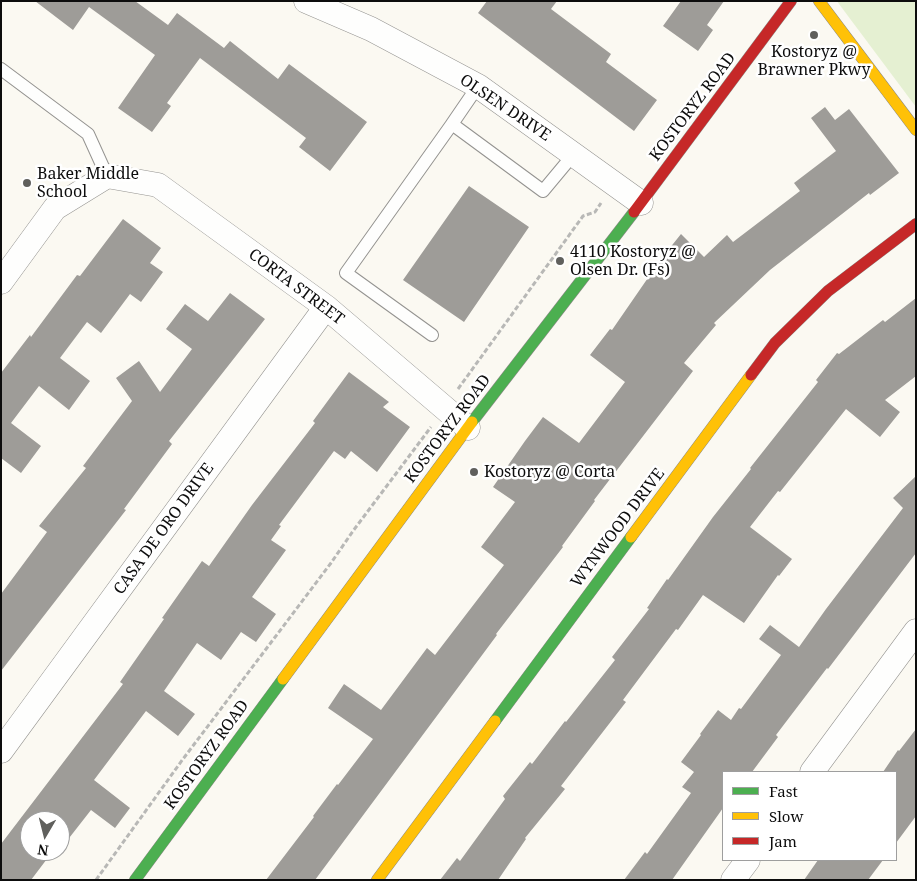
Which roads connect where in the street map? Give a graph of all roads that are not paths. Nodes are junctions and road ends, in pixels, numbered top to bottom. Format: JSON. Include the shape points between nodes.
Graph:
{"nodes":[{"id":1,"x":306,"y":1,"type":"edge"},
{"id":2,"x":791,"y":1,"type":"edge"},
{"id":3,"x":819,"y":1,"type":"edge"},
{"id":4,"x":1,"y":69,"type":"edge"},
{"id":5,"x":478,"y":86,"type":"junction"},
{"id":6,"x":452,"y":124,"type":"junction"},
{"id":7,"x":916,"y":130,"type":"edge"},
{"id":8,"x":573,"y":155,"type":"junction"},
{"id":9,"x":107,"y":176,"type":"junction"},
{"id":10,"x":641,"y":203,"type":"junction"},
{"id":11,"x":916,"y":224,"type":"edge"},
{"id":12,"x":1,"y":282,"type":"edge"},
{"id":13,"x":326,"y":307,"type":"junction"},
{"id":14,"x":432,"y":335,"type":"dead end"},
{"id":15,"x":468,"y":428,"type":"junction"},
{"id":16,"x":916,"y":631,"type":"edge"},
{"id":17,"x":1,"y":751,"type":"edge"},
{"id":18,"x":813,"y":771,"type":"edge"},
{"id":19,"x":747,"y":861,"type":"edge"},
{"id":20,"x":135,"y":880,"type":"edge"},
{"id":21,"x":377,"y":880,"type":"edge"},
{"id":22,"x":733,"y":880,"type":"edge"}],
"edges":[{"from":1,"to":5,"type":"street","name":"OLSEN DRIVE","via":[[371,29]]},
{"from":2,"to":10,"type":"main road","name":"KOSTORYZ ROAD"},
{"from":3,"to":7,"type":"main road"},
{"from":4,"to":9,"type":"lane","via":[[88,134]]},
{"from":5,"to":6,"type":"lane"},
{"from":5,"to":8,"type":"street","name":"OLSEN DRIVE"},
{"from":6,"to":8,"type":"lane","via":[[543,191]]},
{"from":6,"to":14,"type":"lane","via":[[346,272]]},
{"from":8,"to":10,"type":"street","name":"OLSEN DRIVE"},
{"from":9,"to":12,"type":"street","via":[[55,208]]},
{"from":9,"to":13,"type":"street","name":"CORTA STREET","via":[[158,185]]},
{"from":10,"to":15,"type":"main road","name":"KOSTORYZ ROAD"},
{"from":11,"to":21,"type":"main road","name":"WYNWOOD DRIVE","via":[[828,290],[776,343]]},
{"from":13,"to":15,"type":"street","name":"CORTA STREET"},
{"from":13,"to":17,"type":"street","name":"CASA DE ORO DRIVE"},
{"from":15,"to":20,"type":"main road","name":"KOSTORYZ ROAD"},
{"from":16,"to":18,"type":"street"},
{"from":19,"to":22,"type":"street"}]}
